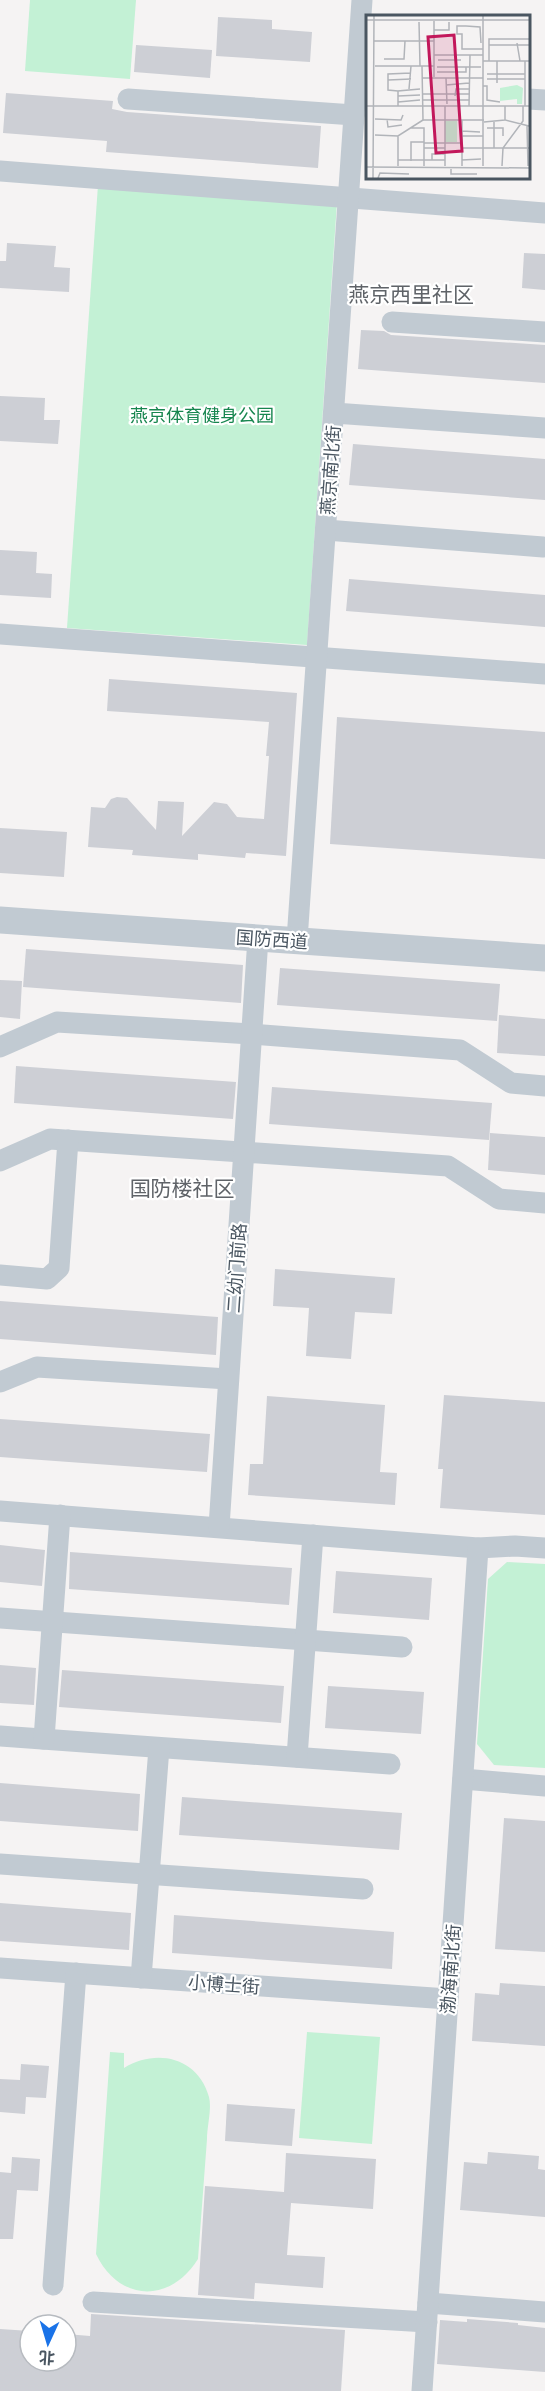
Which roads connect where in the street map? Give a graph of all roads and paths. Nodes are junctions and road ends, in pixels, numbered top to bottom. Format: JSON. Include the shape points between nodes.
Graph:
{"nodes":[{"id":1,"x":362,"y":0,"type":"edge"},
{"id":2,"x":362,"y":85,"type":"edge"},
{"id":3,"x":128,"y":99,"type":"dead end"},
{"id":4,"x":530,"y":99,"type":"edge"},
{"id":5,"x":545,"y":100,"type":"edge"},
{"id":6,"x":354,"y":115,"type":"junction"},
{"id":7,"x":0,"y":171,"type":"edge"},
{"id":8,"x":348,"y":197,"type":"junction"},
{"id":9,"x":545,"y":213,"type":"edge"},
{"id":10,"x":392,"y":322,"type":"dead end"},
{"id":11,"x":545,"y":332,"type":"edge"},
{"id":12,"x":334,"y":413,"type":"junction"},
{"id":13,"x":545,"y":429,"type":"edge"},
{"id":14,"x":326,"y":530,"type":"junction"},
{"id":15,"x":543,"y":547,"type":"dead end"},
{"id":16,"x":0,"y":634,"type":"edge"},
{"id":17,"x":317,"y":657,"type":"junction"},
{"id":18,"x":545,"y":674,"type":"edge"},
{"id":19,"x":0,"y":920,"type":"edge"},
{"id":20,"x":258,"y":938,"type":"junction"},
{"id":21,"x":297,"y":940,"type":"junction"},
{"id":22,"x":545,"y":958,"type":"edge"},
{"id":23,"x":251,"y":1034,"type":"junction"},
{"id":24,"x":0,"y":1047,"type":"edge"},
{"id":25,"x":545,"y":1086,"type":"edge"},
{"id":26,"x":68,"y":1140,"type":"junction"},
{"id":27,"x":243,"y":1152,"type":"junction"},
{"id":28,"x":0,"y":1161,"type":"edge"},
{"id":29,"x":545,"y":1203,"type":"edge"},
{"id":30,"x":0,"y":1275,"type":"edge"},
{"id":31,"x":228,"y":1379,"type":"junction"},
{"id":32,"x":0,"y":1382,"type":"edge"},
{"id":33,"x":0,"y":1511,"type":"edge"},
{"id":34,"x":60,"y":1515,"type":"junction"},
{"id":35,"x":219,"y":1527,"type":"junction"},
{"id":36,"x":313,"y":1535,"type":"junction"},
{"id":37,"x":478,"y":1548,"type":"junction"},
{"id":38,"x":545,"y":1548,"type":"edge"},
{"id":39,"x":0,"y":1618,"type":"edge"},
{"id":40,"x":54,"y":1622,"type":"junction"},
{"id":41,"x":306,"y":1640,"type":"junction"},
{"id":42,"x":402,"y":1647,"type":"dead end"},
{"id":43,"x":0,"y":1736,"type":"edge"},
{"id":44,"x":44,"y":1739,"type":"junction"},
{"id":45,"x":159,"y":1748,"type":"junction"},
{"id":46,"x":297,"y":1758,"type":"junction"},
{"id":47,"x":390,"y":1764,"type":"dead end"},
{"id":48,"x":462,"y":1779,"type":"junction"},
{"id":49,"x":545,"y":1786,"type":"edge"},
{"id":50,"x":0,"y":1864,"type":"edge"},
{"id":51,"x":150,"y":1874,"type":"junction"},
{"id":52,"x":363,"y":1889,"type":"dead end"},
{"id":53,"x":0,"y":1968,"type":"edge"},
{"id":54,"x":76,"y":1973,"type":"junction"},
{"id":55,"x":141,"y":1978,"type":"junction"},
{"id":56,"x":448,"y":1999,"type":"junction"},
{"id":57,"x":53,"y":2285,"type":"dead end"},
{"id":58,"x":93,"y":2302,"type":"dead end"},
{"id":59,"x":545,"y":2312,"type":"edge"},
{"id":60,"x":427,"y":2313,"type":"junction"},
{"id":61,"x":422,"y":2391,"type":"edge"}],
"edges":[{"from":1,"to":2,"type":"street","name":"燕京南北街"},
{"from":2,"to":6,"type":"street","name":"燕京南北街"},
{"from":3,"to":6,"type":"street"},
{"from":4,"to":5,"type":"street"},
{"from":6,"to":8,"type":"street","name":"燕京南北街"},
{"from":7,"to":8,"type":"street"},
{"from":8,"to":9,"type":"street"},
{"from":8,"to":12,"type":"street","name":"燕京南北街"},
{"from":10,"to":11,"type":"street"},
{"from":12,"to":13,"type":"street"},
{"from":12,"to":14,"type":"street","name":"燕京南北街"},
{"from":14,"to":15,"type":"street"},
{"from":14,"to":17,"type":"street","name":"燕京南北街"},
{"from":16,"to":17,"type":"street"},
{"from":17,"to":18,"type":"street"},
{"from":17,"to":21,"type":"street","name":"燕京南北街"},
{"from":19,"to":20,"type":"street","name":"国防西道"},
{"from":20,"to":21,"type":"street","name":"国防西道"},
{"from":20,"to":23,"type":"street","name":"二幼门前路"},
{"from":21,"to":22,"type":"street","name":"国防西道"},
{"from":23,"to":24,"type":"street","via":[[57,1022]]},
{"from":23,"to":25,"type":"street","via":[[460,1050],[511,1083]]},
{"from":23,"to":27,"type":"street","name":"二幼门前路"},
{"from":26,"to":27,"type":"street"},
{"from":26,"to":28,"type":"street","via":[[50,1139]]},
{"from":26,"to":30,"type":"street","via":[[59,1268],[47,1279]]},
{"from":27,"to":29,"type":"street","via":[[448,1166],[499,1199]]},
{"from":27,"to":31,"type":"street","name":"二幼门前路"},
{"from":31,"to":32,"type":"street","via":[[37,1367]]},
{"from":31,"to":35,"type":"street","name":"二幼门前路"},
{"from":33,"to":34,"type":"street"},
{"from":34,"to":35,"type":"street"},
{"from":34,"to":40,"type":"street"},
{"from":35,"to":36,"type":"street"},
{"from":36,"to":37,"type":"street"},
{"from":36,"to":41,"type":"street"},
{"from":37,"to":38,"type":"street"},
{"from":37,"to":48,"type":"street","name":"渤海南北街"},
{"from":39,"to":40,"type":"street"},
{"from":40,"to":41,"type":"street"},
{"from":40,"to":44,"type":"street"},
{"from":41,"to":42,"type":"street"},
{"from":41,"to":46,"type":"street"},
{"from":43,"to":44,"type":"street"},
{"from":44,"to":45,"type":"street"},
{"from":45,"to":46,"type":"street"},
{"from":45,"to":51,"type":"street"},
{"from":46,"to":47,"type":"street"},
{"from":48,"to":49,"type":"street"},
{"from":48,"to":56,"type":"street","name":"渤海南北街"},
{"from":50,"to":51,"type":"street"},
{"from":51,"to":52,"type":"street"},
{"from":51,"to":55,"type":"street"},
{"from":53,"to":54,"type":"street","name":"小博士街"},
{"from":54,"to":55,"type":"street","name":"小博士街"},
{"from":54,"to":57,"type":"street"},
{"from":55,"to":56,"type":"street","name":"小博士街"},
{"from":56,"to":60,"type":"street","name":"渤海南北街"},
{"from":58,"to":60,"type":"street"},
{"from":59,"to":60,"type":"street"},
{"from":60,"to":61,"type":"street","name":"渤海南北街"}]}
